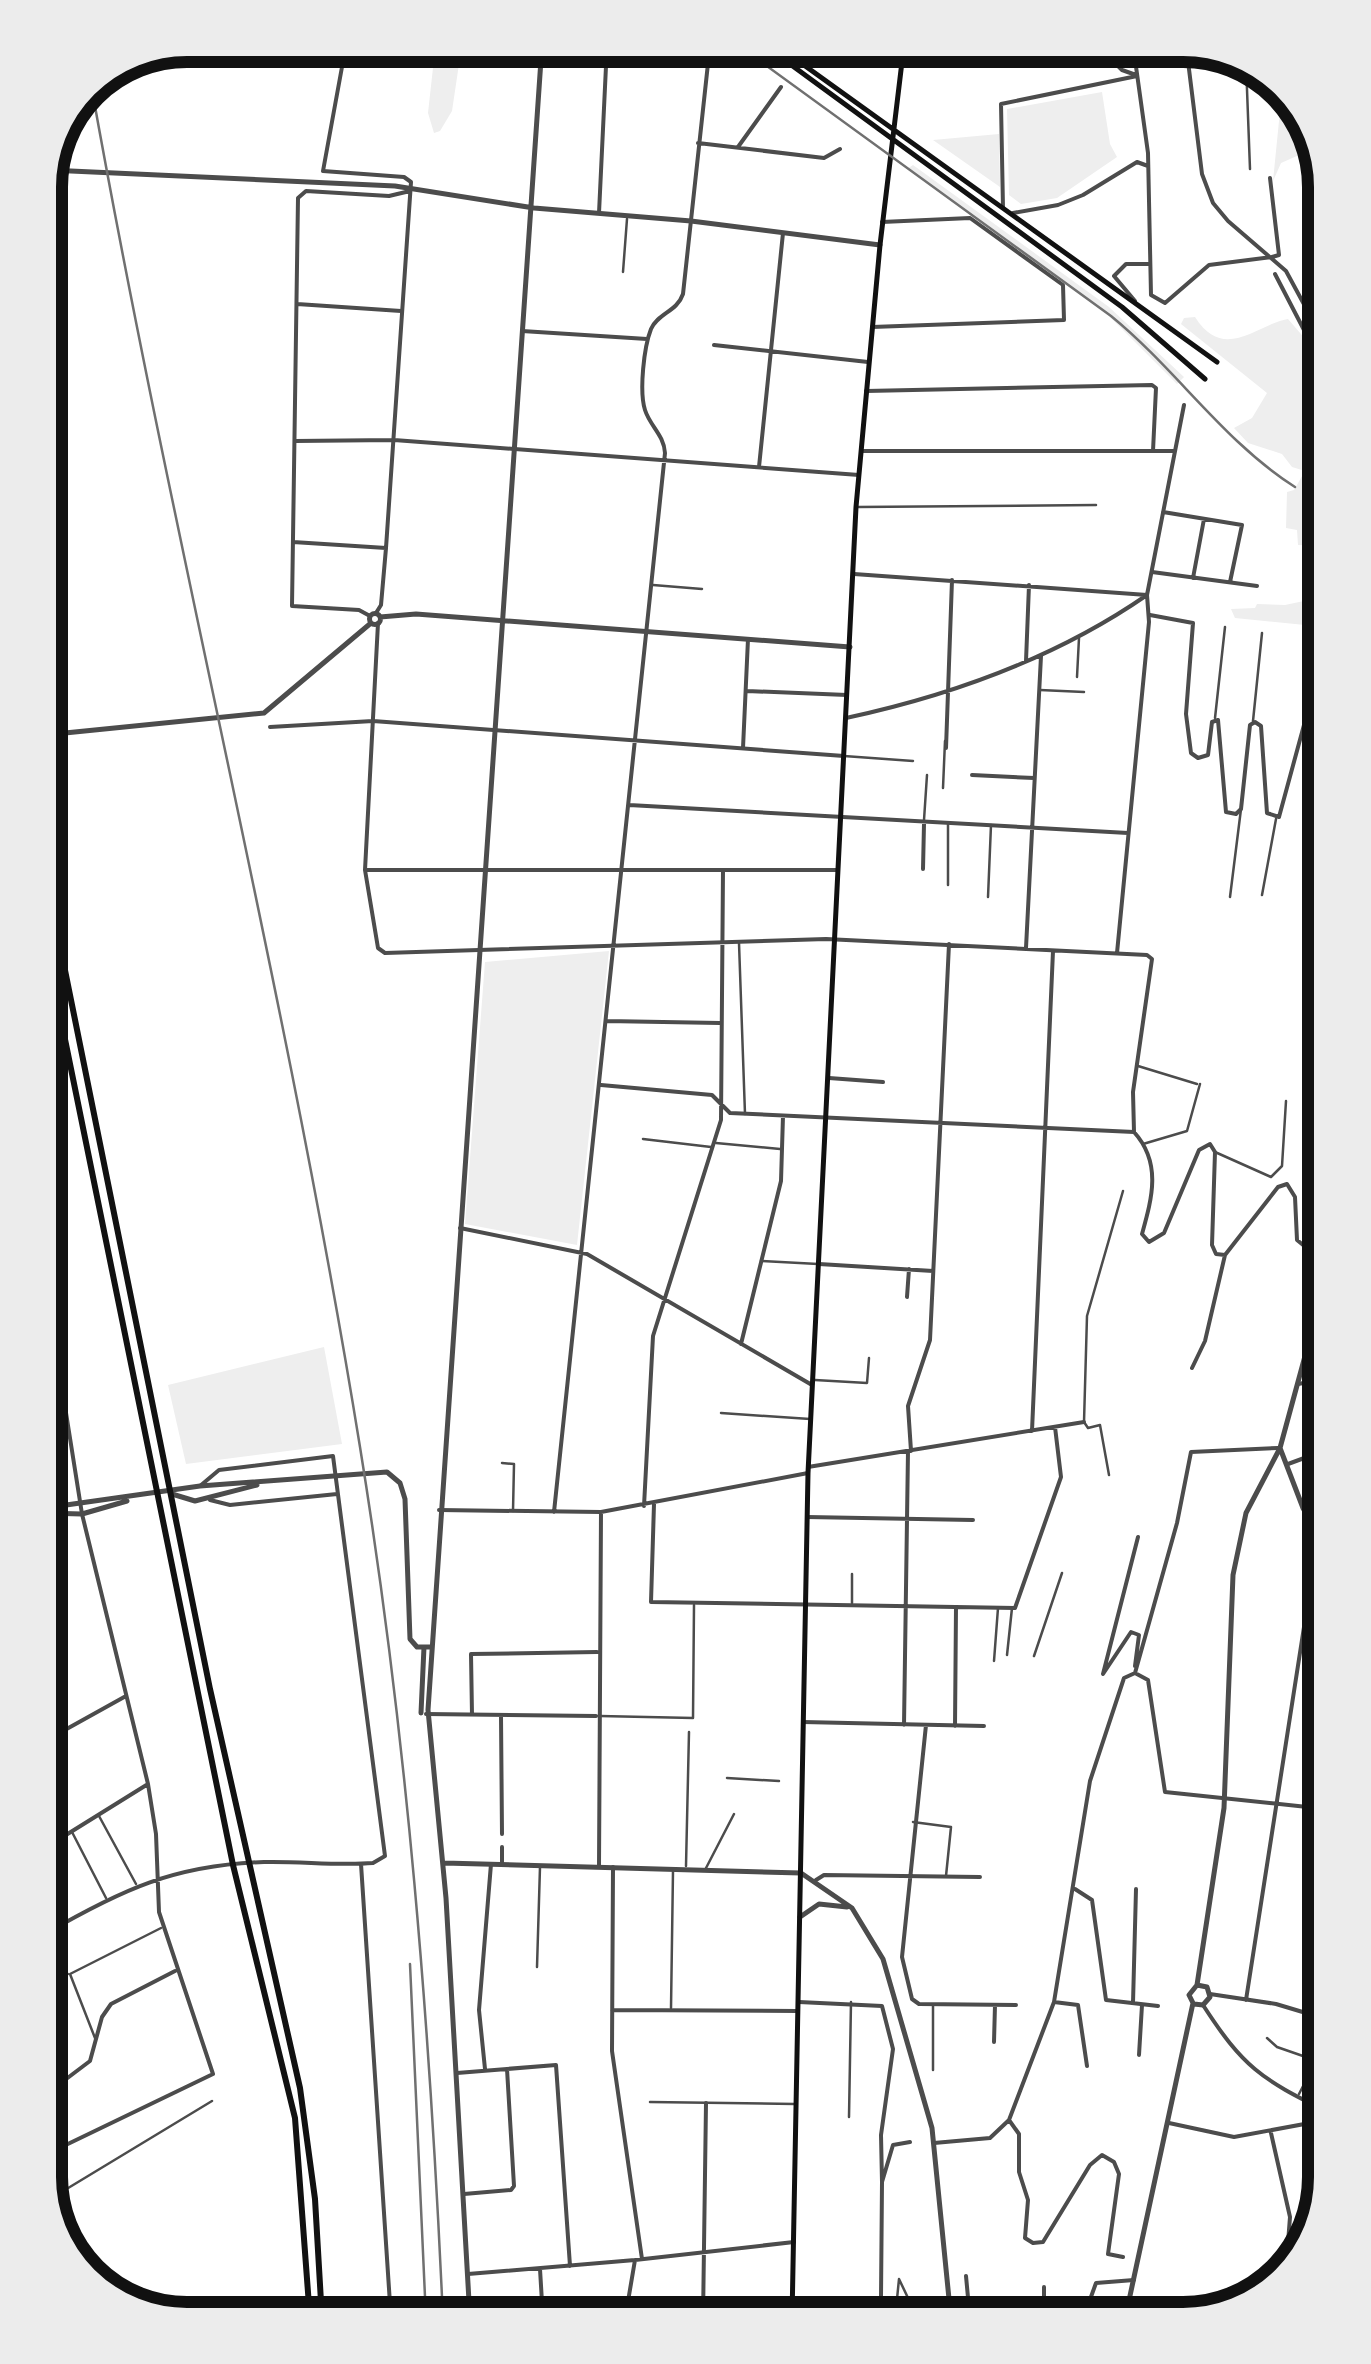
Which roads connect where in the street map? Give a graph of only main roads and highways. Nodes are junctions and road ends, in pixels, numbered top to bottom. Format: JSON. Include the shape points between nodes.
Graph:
{"nodes":[{"id":1,"x":788,"y":63,"type":"edge"},
{"id":2,"x":800,"y":63,"type":"edge"},
{"id":3,"x":901,"y":63,"type":"edge"},
{"id":4,"x":892,"y":129,"type":"junction"},
{"id":5,"x":891,"y":140,"type":"junction"},
{"id":6,"x":1217,"y":362,"type":"dead end"},
{"id":7,"x":1205,"y":379,"type":"dead end"},
{"id":8,"x":63,"y":959,"type":"edge"},
{"id":9,"x":63,"y":1029,"type":"edge"},
{"id":10,"x":309,"y":2301,"type":"edge"},
{"id":11,"x":321,"y":2301,"type":"edge"},
{"id":12,"x":793,"y":2302,"type":"edge"}],
"edges":[{"from":1,"to":5,"type":"main road"},
{"from":2,"to":4,"type":"main road"},
{"from":3,"to":4,"type":"main road"},
{"from":4,"to":5,"type":"main road"},
{"from":4,"to":6,"type":"main road"},
{"from":5,"to":7,"type":"main road","via":[[1122,307]]},
{"from":5,"to":12,"type":"main road","via":[[856,507],[808,1470]]},
{"from":8,"to":11,"type":"main road","via":[[306,2126]]},
{"from":9,"to":10,"type":"main road","via":[[233,1866],[295,2118]]}]}
